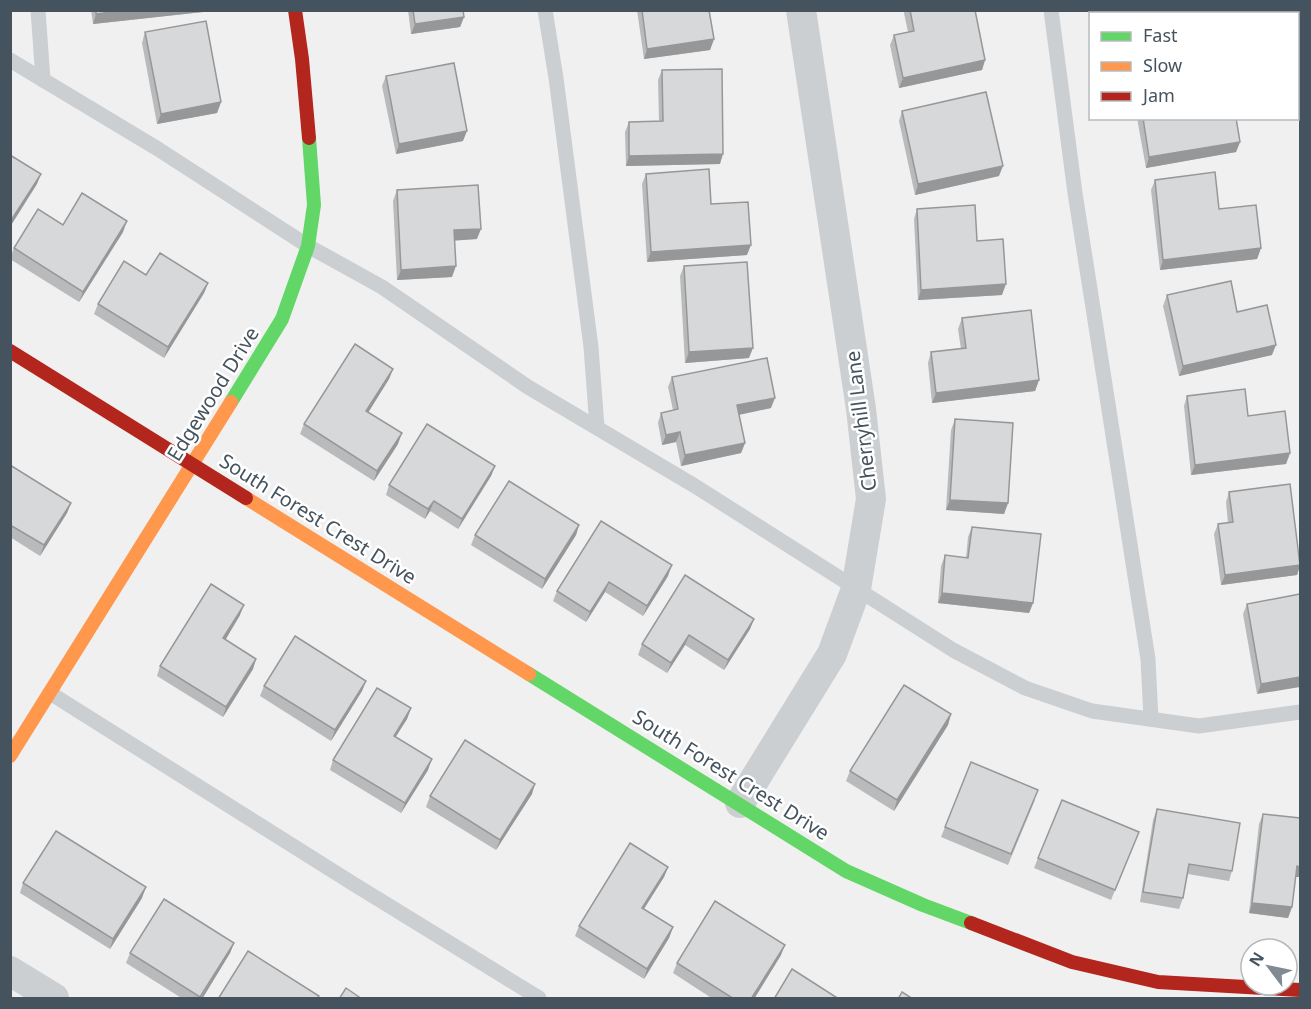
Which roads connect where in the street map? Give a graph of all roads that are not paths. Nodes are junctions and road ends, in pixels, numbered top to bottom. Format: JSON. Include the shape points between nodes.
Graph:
{"nodes":[{"id":1,"x":38,"y":10,"type":"edge"},
{"id":2,"x":295,"y":10,"type":"edge"},
{"id":3,"x":545,"y":10,"type":"edge"},
{"id":4,"x":801,"y":10,"type":"edge"},
{"id":5,"x":1051,"y":10,"type":"edge"},
{"id":6,"x":10,"y":60,"type":"edge"},
{"id":7,"x":43,"y":80,"type":"junction"},
{"id":8,"x":308,"y":246,"type":"junction"},
{"id":9,"x":10,"y":351,"type":"edge"},
{"id":10,"x":597,"y":427,"type":"junction"},
{"id":11,"x":192,"y":463,"type":"junction"},
{"id":12,"x":856,"y":589,"type":"junction"},
{"id":13,"x":50,"y":693,"type":"junction"},
{"id":14,"x":1300,"y":712,"type":"edge"},
{"id":15,"x":1151,"y":719,"type":"junction"},
{"id":16,"x":10,"y":756,"type":"edge"},
{"id":17,"x":740,"y":803,"type":"junction"},
{"id":18,"x":10,"y":971,"type":"edge"},
{"id":19,"x":1300,"y":990,"type":"edge"},
{"id":20,"x":54,"y":999,"type":"edge"},
{"id":21,"x":539,"y":999,"type":"edge"}],
"edges":[{"from":1,"to":7,"type":"lane"},
{"from":2,"to":8,"type":"street","name":"Edgewood Drive","via":[[314,205]]},
{"from":3,"to":10,"type":"lane","via":[[591,347]]},
{"from":4,"to":12,"type":"street","name":"Cherryhill Lane","via":[[871,499]]},
{"from":5,"to":15,"type":"lane","via":[[1075,192],[1148,659]]},
{"from":6,"to":7,"type":"lane"},
{"from":7,"to":8,"type":"lane","via":[[158,148]]},
{"from":8,"to":10,"type":"lane","via":[[382,287],[528,387]]},
{"from":8,"to":11,"type":"street","name":"Edgewood Drive","via":[[282,319]]},
{"from":9,"to":11,"type":"street","name":"South Forest Crest Drive"},
{"from":10,"to":12,"type":"lane"},
{"from":11,"to":13,"type":"street","name":"Edgewood Drive"},
{"from":11,"to":17,"type":"street","name":"South Forest Crest Drive"},
{"from":12,"to":15,"type":"lane","via":[[953,650],[1025,688],[1092,711]]},
{"from":12,"to":17,"type":"street","name":"Cherryhill Lane","via":[[832,654]]},
{"from":13,"to":16,"type":"street","name":"Edgewood Drive"},
{"from":13,"to":21,"type":"lane"},
{"from":14,"to":15,"type":"lane","via":[[1199,726]]},
{"from":17,"to":19,"type":"street","name":"South Forest Crest Drive","via":[[846,871],[1072,962],[1158,982]]},
{"from":18,"to":20,"type":"street"}]}
